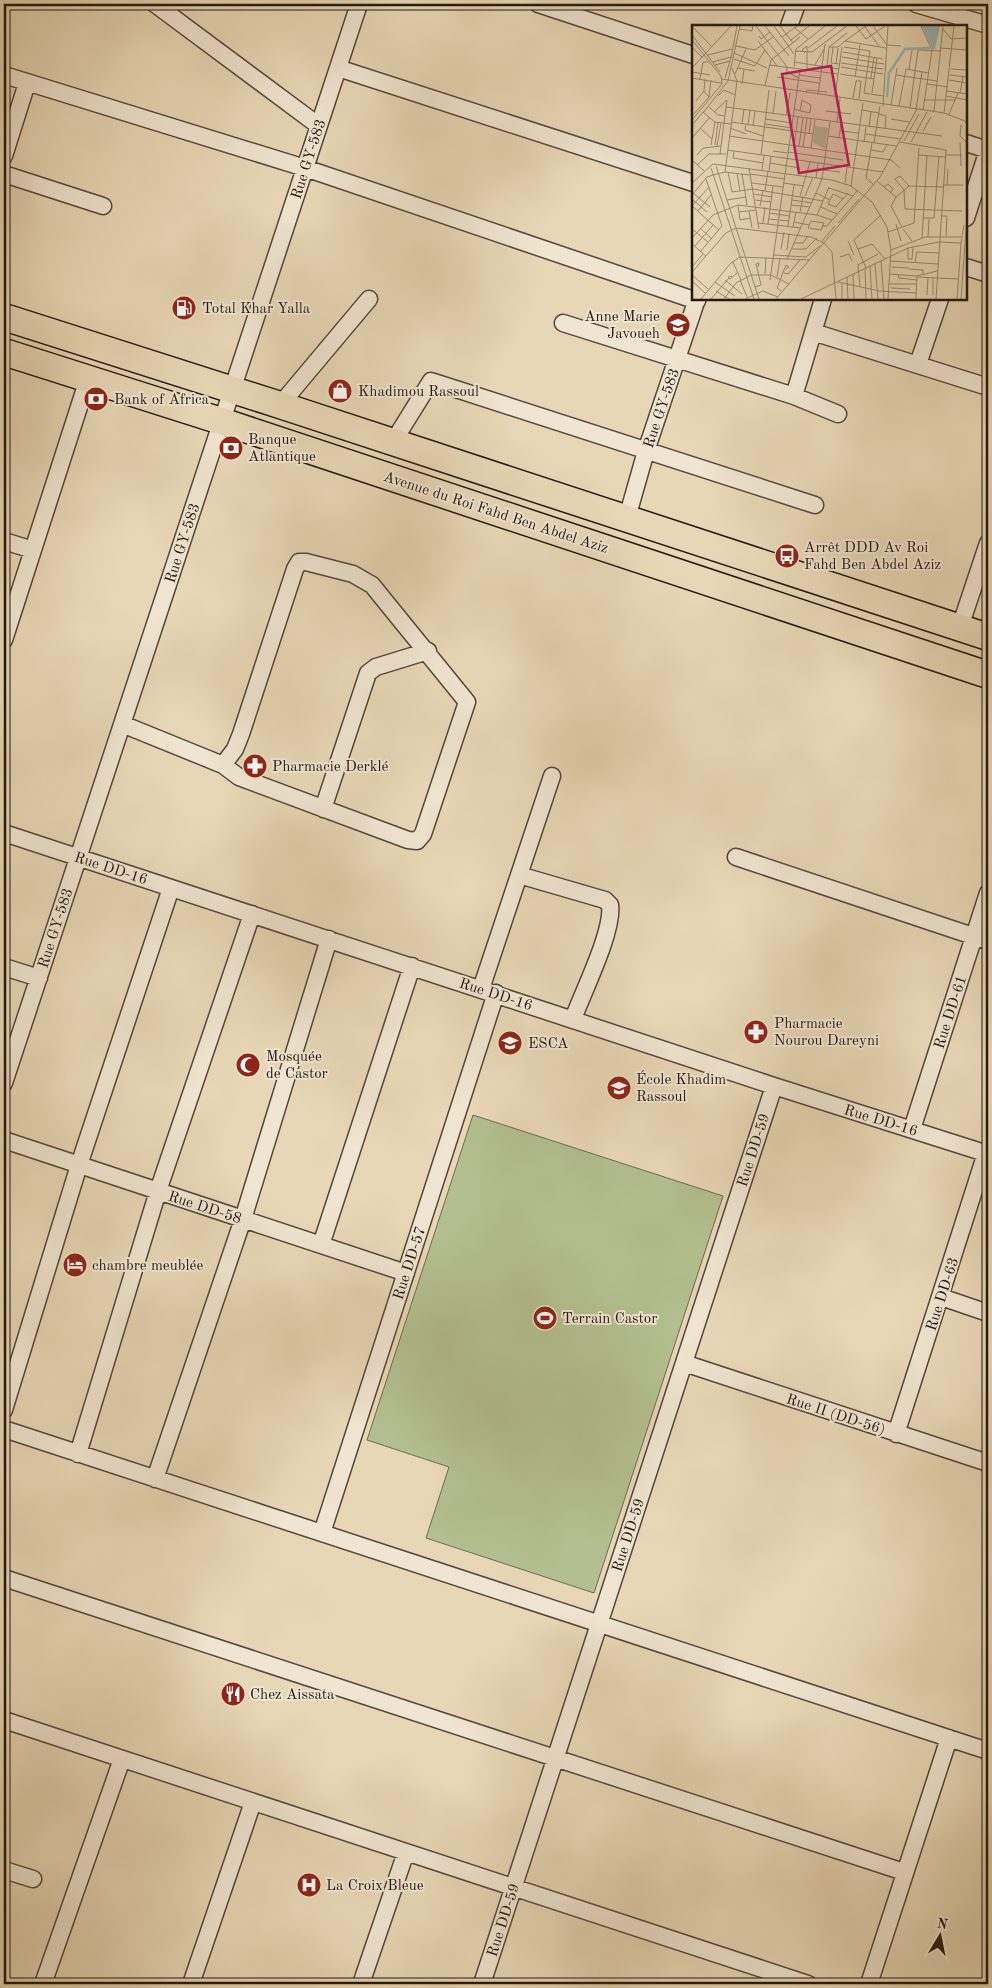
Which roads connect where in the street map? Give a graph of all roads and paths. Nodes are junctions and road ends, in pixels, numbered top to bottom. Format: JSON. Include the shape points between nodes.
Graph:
{"nodes":[{"id":1,"x":155,"y":4,"type":"edge"},
{"id":2,"x":359,"y":4,"type":"edge"},
{"id":3,"x":538,"y":4,"type":"edge"},
{"id":4,"x":796,"y":4,"type":"edge"},
{"id":5,"x":916,"y":4,"type":"edge"},
{"id":6,"x":789,"y":25,"type":"edge"},
{"id":7,"x":988,"y":26,"type":"edge"},
{"id":8,"x":692,"y":54,"type":"edge"},
{"id":9,"x":338,"y":68,"type":"junction"},
{"id":10,"x":4,"y":74,"type":"edge"},
{"id":11,"x":27,"y":83,"type":"junction"},
{"id":12,"x":319,"y":126,"type":"junction"},
{"id":13,"x":967,"y":143,"type":"edge"},
{"id":14,"x":988,"y":150,"type":"edge"},
{"id":15,"x":4,"y":156,"type":"edge"},
{"id":16,"x":305,"y":168,"type":"junction"},
{"id":17,"x":4,"y":174,"type":"edge"},
{"id":18,"x":692,"y":183,"type":"edge"},
{"id":19,"x":103,"y":206,"type":"dead end"},
{"id":20,"x":967,"y":215,"type":"edge"},
{"id":21,"x":967,"y":267,"type":"edge"},
{"id":22,"x":988,"y":274,"type":"edge"},
{"id":23,"x":369,"y":298,"type":"dead end"},
{"id":24,"x":692,"y":298,"type":"edge"},
{"id":25,"x":697,"y":300,"type":"edge"},
{"id":26,"x":823,"y":300,"type":"edge"},
{"id":27,"x":940,"y":300,"type":"edge"},
{"id":28,"x":4,"y":317,"type":"edge"},
{"id":29,"x":563,"y":323,"type":"dead end"},
{"id":30,"x":813,"y":332,"type":"junction"},
{"id":31,"x":4,"y":352,"type":"edge"},
{"id":32,"x":677,"y":358,"type":"junction"},
{"id":33,"x":918,"y":364,"type":"junction"},
{"id":34,"x":88,"y":379,"type":"junction"},
{"id":35,"x":988,"y":387,"type":"edge"},
{"id":36,"x":231,"y":390,"type":"junction"},
{"id":37,"x":794,"y":396,"type":"junction"},
{"id":38,"x":280,"y":405,"type":"junction"},
{"id":39,"x":838,"y":414,"type":"dead end"},
{"id":40,"x":221,"y":421,"type":"junction"},
{"id":41,"x":393,"y":442,"type":"junction"},
{"id":42,"x":646,"y":451,"type":"junction"},
{"id":43,"x":815,"y":505,"type":"dead end"},
{"id":44,"x":627,"y":518,"type":"junction"},
{"id":45,"x":4,"y":541,"type":"edge"},
{"id":46,"x":988,"y":543,"type":"edge"},
{"id":47,"x":33,"y":550,"type":"junction"},
{"id":48,"x":960,"y":628,"type":"junction"},
{"id":49,"x":988,"y":637,"type":"edge"},
{"id":50,"x":4,"y":640,"type":"edge"},
{"id":51,"x":428,"y":651,"type":"junction"},
{"id":52,"x":988,"y":675,"type":"edge"},
{"id":53,"x":122,"y":724,"type":"junction"},
{"id":54,"x":223,"y":765,"type":"junction"},
{"id":55,"x":552,"y":776,"type":"dead end"},
{"id":56,"x":323,"y":809,"type":"junction"},
{"id":57,"x":4,"y":833,"type":"edge"},
{"id":58,"x":78,"y":857,"type":"junction"},
{"id":59,"x":736,"y":857,"type":"dead end"},
{"id":60,"x":519,"y":875,"type":"junction"},
{"id":61,"x":171,"y":888,"type":"junction"},
{"id":62,"x":988,"y":893,"type":"edge"},
{"id":63,"x":252,"y":914,"type":"junction"},
{"id":64,"x":982,"y":938,"type":"edge"},
{"id":65,"x":329,"y":939,"type":"junction"},
{"id":66,"x":412,"y":966,"type":"junction"},
{"id":67,"x":4,"y":967,"type":"edge"},
{"id":68,"x":39,"y":978,"type":"junction"},
{"id":69,"x":489,"y":991,"type":"junction"},
{"id":70,"x":573,"y":1019,"type":"junction"},
{"id":71,"x":4,"y":1080,"type":"edge"},
{"id":72,"x":774,"y":1086,"type":"junction"},
{"id":73,"x":912,"y":1130,"type":"junction"},
{"id":74,"x":4,"y":1140,"type":"edge"},
{"id":75,"x":987,"y":1154,"type":"edge"},
{"id":76,"x":79,"y":1165,"type":"junction"},
{"id":77,"x":158,"y":1191,"type":"junction"},
{"id":78,"x":243,"y":1219,"type":"junction"},
{"id":79,"x":321,"y":1245,"type":"junction"},
{"id":80,"x":406,"y":1273,"type":"junction"},
{"id":81,"x":940,"y":1297,"type":"junction"},
{"id":82,"x":988,"y":1313,"type":"edge"},
{"id":83,"x":684,"y":1363,"type":"junction"},
{"id":84,"x":4,"y":1410,"type":"edge"},
{"id":85,"x":4,"y":1429,"type":"edge"},
{"id":86,"x":896,"y":1434,"type":"junction"},
{"id":87,"x":78,"y":1454,"type":"junction"},
{"id":88,"x":988,"y":1463,"type":"edge"},
{"id":89,"x":155,"y":1479,"type":"junction"},
{"id":90,"x":322,"y":1533,"type":"junction"},
{"id":91,"x":4,"y":1578,"type":"edge"},
{"id":92,"x":599,"y":1625,"type":"junction"},
{"id":93,"x":4,"y":1720,"type":"edge"},
{"id":94,"x":949,"y":1738,"type":"junction"},
{"id":95,"x":988,"y":1751,"type":"edge"},
{"id":96,"x":556,"y":1758,"type":"junction"},
{"id":97,"x":122,"y":1759,"type":"junction"},
{"id":98,"x":253,"y":1802,"type":"junction"},
{"id":99,"x":406,"y":1852,"type":"junction"},
{"id":100,"x":4,"y":1870,"type":"edge"},
{"id":101,"x":904,"y":1872,"type":"junction"},
{"id":102,"x":33,"y":1879,"type":"dead end"},
{"id":103,"x":513,"y":1888,"type":"junction"},
{"id":104,"x":43,"y":1984,"type":"edge"},
{"id":105,"x":191,"y":1984,"type":"edge"},
{"id":106,"x":361,"y":1984,"type":"edge"},
{"id":107,"x":482,"y":1984,"type":"edge"},
{"id":108,"x":808,"y":1984,"type":"edge"},
{"id":109,"x":869,"y":1984,"type":"edge"}],
"edges":[{"from":1,"to":12,"type":"street"},
{"from":2,"to":9,"type":"street","name":"Rue GY-583"},
{"from":3,"to":8,"type":"street"},
{"from":4,"to":6,"type":"street"},
{"from":5,"to":7,"type":"street"},
{"from":9,"to":12,"type":"street","name":"Rue GY-583"},
{"from":9,"to":18,"type":"street"},
{"from":10,"to":11,"type":"street"},
{"from":11,"to":15,"type":"street"},
{"from":11,"to":16,"type":"street"},
{"from":12,"to":16,"type":"street","name":"Rue GY-583"},
{"from":13,"to":14,"type":"street"},
{"from":14,"to":20,"type":"street"},
{"from":16,"to":24,"type":"street"},
{"from":16,"to":36,"type":"street","name":"Rue GY-583"},
{"from":17,"to":19,"type":"street"},
{"from":21,"to":22,"type":"street"},
{"from":23,"to":38,"type":"street"},
{"from":25,"to":32,"type":"street","name":"Rue GY-583"},
{"from":26,"to":30,"type":"street"},
{"from":27,"to":33,"type":"street"},
{"from":28,"to":36,"type":"main road"},
{"from":29,"to":32,"type":"street"},
{"from":30,"to":33,"type":"street"},
{"from":30,"to":37,"type":"street"},
{"from":31,"to":34,"type":"main road","name":"Avenue du Roi Fahd Ben Abdel Aziz"},
{"from":32,"to":37,"type":"street"},
{"from":32,"to":42,"type":"street","name":"Rue GY-583"},
{"from":33,"to":35,"type":"street"},
{"from":34,"to":40,"type":"main road","name":"Avenue du Roi Fahd Ben Abdel Aziz"},
{"from":34,"to":47,"type":"street"},
{"from":36,"to":38,"type":"main road"},
{"from":36,"to":40,"type":"street","name":"Rue GY-583"},
{"from":37,"to":39,"type":"street"},
{"from":38,"to":41,"type":"main road"},
{"from":40,"to":52,"type":"main road","name":"Avenue du Roi Fahd Ben Abdel Aziz"},
{"from":40,"to":53,"type":"street","name":"Rue GY-583"},
{"from":41,"to":42,"type":"street","via":[[431,381]]},
{"from":41,"to":44,"type":"main road"},
{"from":42,"to":43,"type":"street"},
{"from":42,"to":44,"type":"street","name":"Rue GY-583"},
{"from":44,"to":48,"type":"main road"},
{"from":45,"to":47,"type":"street"},
{"from":46,"to":48,"type":"street"},
{"from":47,"to":50,"type":"street"},
{"from":48,"to":49,"type":"main road"},
{"from":51,"to":54,"type":"street","via":[[363,578],[299,562],[241,734]]},
{"from":51,"to":56,"type":"street","via":[[376,667],[368,673]]},
{"from":51,"to":56,"type":"street","via":[[467,702],[423,834],[417,841],[408,840]]},
{"from":53,"to":54,"type":"street"},
{"from":53,"to":58,"type":"street","name":"Rue GY-583"},
{"from":54,"to":56,"type":"street","via":[[239,777]]},
{"from":55,"to":60,"type":"street","name":"Rue DD-57"},
{"from":57,"to":58,"type":"street","name":"Rue DD-16"},
{"from":58,"to":61,"type":"street","name":"Rue DD-16"},
{"from":58,"to":68,"type":"street","name":"Rue GY-583"},
{"from":59,"to":64,"type":"street"},
{"from":60,"to":69,"type":"street","name":"Rue DD-57"},
{"from":60,"to":70,"type":"street","via":[[605,900],[610,905],[612,914],[606,934]]},
{"from":61,"to":63,"type":"street","name":"Rue DD-16"},
{"from":61,"to":76,"type":"street"},
{"from":62,"to":64,"type":"street","name":"Rue DD-61"},
{"from":63,"to":65,"type":"street","name":"Rue DD-16"},
{"from":63,"to":77,"type":"street"},
{"from":64,"to":73,"type":"street","name":"Rue DD-61"},
{"from":65,"to":66,"type":"street","name":"Rue DD-16"},
{"from":65,"to":78,"type":"street"},
{"from":66,"to":69,"type":"street","name":"Rue DD-16"},
{"from":66,"to":79,"type":"street"},
{"from":67,"to":68,"type":"street"},
{"from":68,"to":71,"type":"street","name":"Rue GY-583"},
{"from":69,"to":70,"type":"street","name":"Rue DD-16"},
{"from":69,"to":80,"type":"street","name":"Rue DD-57"},
{"from":70,"to":72,"type":"street","name":"Rue DD-16"},
{"from":72,"to":73,"type":"street","name":"Rue DD-16"},
{"from":72,"to":83,"type":"street","name":"Rue DD-59"},
{"from":73,"to":75,"type":"street","name":"Rue DD-16"},
{"from":74,"to":76,"type":"street","name":"Rue DD-58"},
{"from":75,"to":81,"type":"street","name":"Rue DD-63"},
{"from":76,"to":77,"type":"street","name":"Rue DD-58"},
{"from":76,"to":84,"type":"street"},
{"from":77,"to":78,"type":"street","name":"Rue DD-58"},
{"from":77,"to":87,"type":"street"},
{"from":78,"to":79,"type":"street","name":"Rue DD-58"},
{"from":78,"to":89,"type":"street"},
{"from":79,"to":80,"type":"street","name":"Rue DD-58"},
{"from":80,"to":90,"type":"street","name":"Rue DD-57"},
{"from":81,"to":82,"type":"street"},
{"from":81,"to":86,"type":"street","name":"Rue DD-63"},
{"from":83,"to":86,"type":"street","name":"Rue II (DD-56)"},
{"from":83,"to":92,"type":"street","name":"Rue DD-59"},
{"from":85,"to":87,"type":"street"},
{"from":86,"to":88,"type":"street","name":"Rue II (DD-56)"},
{"from":87,"to":89,"type":"street"},
{"from":89,"to":90,"type":"street"},
{"from":90,"to":92,"type":"street"},
{"from":91,"to":96,"type":"street"},
{"from":92,"to":94,"type":"street"},
{"from":92,"to":96,"type":"street","name":"Rue DD-59"},
{"from":93,"to":97,"type":"street"},
{"from":94,"to":95,"type":"street"},
{"from":94,"to":101,"type":"street"},
{"from":96,"to":101,"type":"street"},
{"from":96,"to":103,"type":"street","name":"Rue DD-59"},
{"from":97,"to":98,"type":"street"},
{"from":97,"to":104,"type":"street"},
{"from":98,"to":99,"type":"street"},
{"from":98,"to":105,"type":"street"},
{"from":99,"to":103,"type":"street"},
{"from":99,"to":106,"type":"street"},
{"from":100,"to":102,"type":"street"},
{"from":101,"to":109,"type":"street"},
{"from":103,"to":107,"type":"street","name":"Rue DD-59"},
{"from":103,"to":108,"type":"street"}]}
